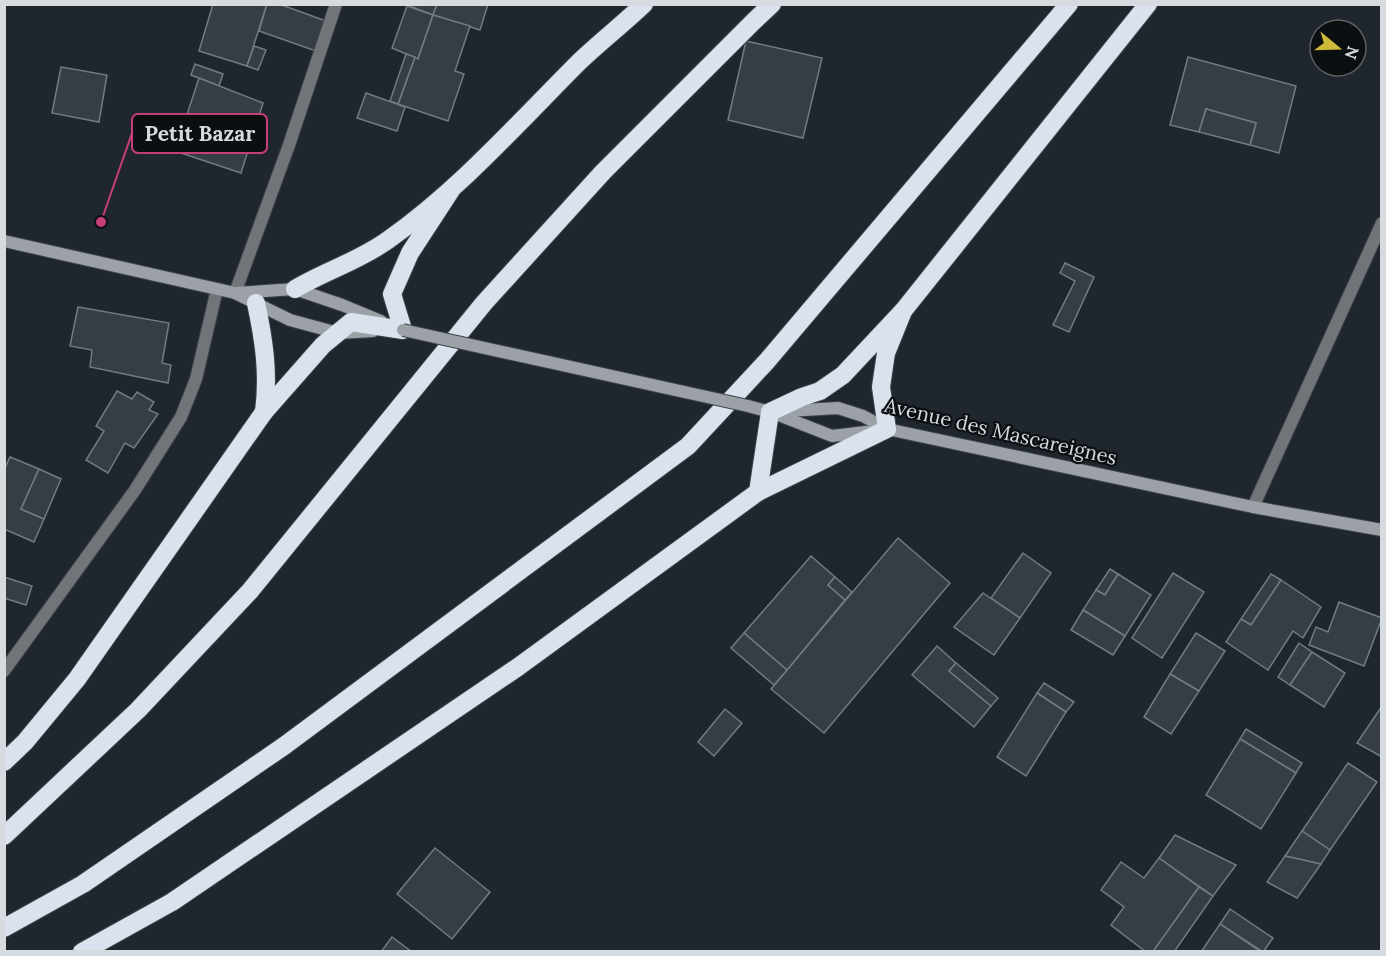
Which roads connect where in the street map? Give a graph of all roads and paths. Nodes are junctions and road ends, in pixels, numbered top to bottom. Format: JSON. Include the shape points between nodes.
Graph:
{"nodes":[{"id":1,"x":336,"y":4,"type":"edge"},
{"id":2,"x":644,"y":4,"type":"edge"},
{"id":3,"x":772,"y":4,"type":"edge"},
{"id":4,"x":1069,"y":4,"type":"edge"},
{"id":5,"x":1148,"y":4,"type":"edge"},
{"id":6,"x":452,"y":190,"type":"junction"},
{"id":7,"x":1382,"y":223,"type":"edge"},
{"id":8,"x":4,"y":241,"type":"edge"},
{"id":9,"x":217,"y":289,"type":"junction"},
{"id":10,"x":295,"y":289,"type":"junction"},
{"id":11,"x":235,"y":293,"type":"junction"},
{"id":12,"x":256,"y":303,"type":"junction"},
{"id":13,"x":903,"y":311,"type":"junction"},
{"id":14,"x":403,"y":330,"type":"junction"},
{"id":15,"x":338,"y":333,"type":"junction"},
{"id":16,"x":264,"y":412,"type":"junction"},
{"id":17,"x":771,"y":412,"type":"junction"},
{"id":18,"x":887,"y":429,"type":"junction"},
{"id":19,"x":758,"y":492,"type":"junction"},
{"id":20,"x":1253,"y":507,"type":"junction"},
{"id":21,"x":1382,"y":530,"type":"edge"},
{"id":22,"x":4,"y":671,"type":"edge"},
{"id":23,"x":4,"y":762,"type":"edge"},
{"id":24,"x":4,"y":836,"type":"edge"},
{"id":25,"x":4,"y":928,"type":"edge"},
{"id":26,"x":82,"y":951,"type":"edge"}],
"edges":[{"from":1,"to":11,"type":"street"},
{"from":2,"to":6,"type":"highway"},
{"from":3,"to":24,"type":"highway","via":[[603,172],[484,303],[250,591],[138,710]]},
{"from":4,"to":25,"type":"highway","via":[[767,361],[688,446],[284,746],[83,884]]},
{"from":5,"to":13,"type":"highway"},
{"from":6,"to":10,"type":"highway","via":[[387,241]]},
{"from":6,"to":14,"type":"highway","via":[[410,253],[392,294]]},
{"from":7,"to":20,"type":"street"},
{"from":8,"to":9,"type":"street"},
{"from":9,"to":11,"type":"street"},
{"from":9,"to":22,"type":"street","via":[[196,379],[181,417],[135,490]]},
{"from":10,"to":11,"type":"street"},
{"from":10,"to":14,"type":"street","name":"Avenue des Mascareignes"},
{"from":11,"to":12,"type":"street"},
{"from":12,"to":15,"type":"street","via":[[290,320]]},
{"from":12,"to":16,"type":"highway","via":[[264,342]]},
{"from":13,"to":17,"type":"highway","via":[[843,375],[820,391]]},
{"from":13,"to":18,"type":"highway","via":[[886,352],[881,387]]},
{"from":14,"to":15,"type":"highway","via":[[351,322]]},
{"from":14,"to":17,"type":"street","name":"Avenue des Mascareignes","bridge":true},
{"from":15,"to":16,"type":"highway"},
{"from":16,"to":23,"type":"highway","via":[[77,679]]},
{"from":17,"to":18,"type":"street","name":"Avenue des Mascareignes","via":[[838,408]]},
{"from":17,"to":18,"type":"street","via":[[832,436]]},
{"from":17,"to":19,"type":"highway"},
{"from":18,"to":19,"type":"highway"},
{"from":18,"to":20,"type":"street","name":"Avenue des Mascareignes"},
{"from":19,"to":26,"type":"highway","via":[[518,667],[172,902]]},
{"from":20,"to":21,"type":"street","name":"Avenue des Mascareignes"}]}
